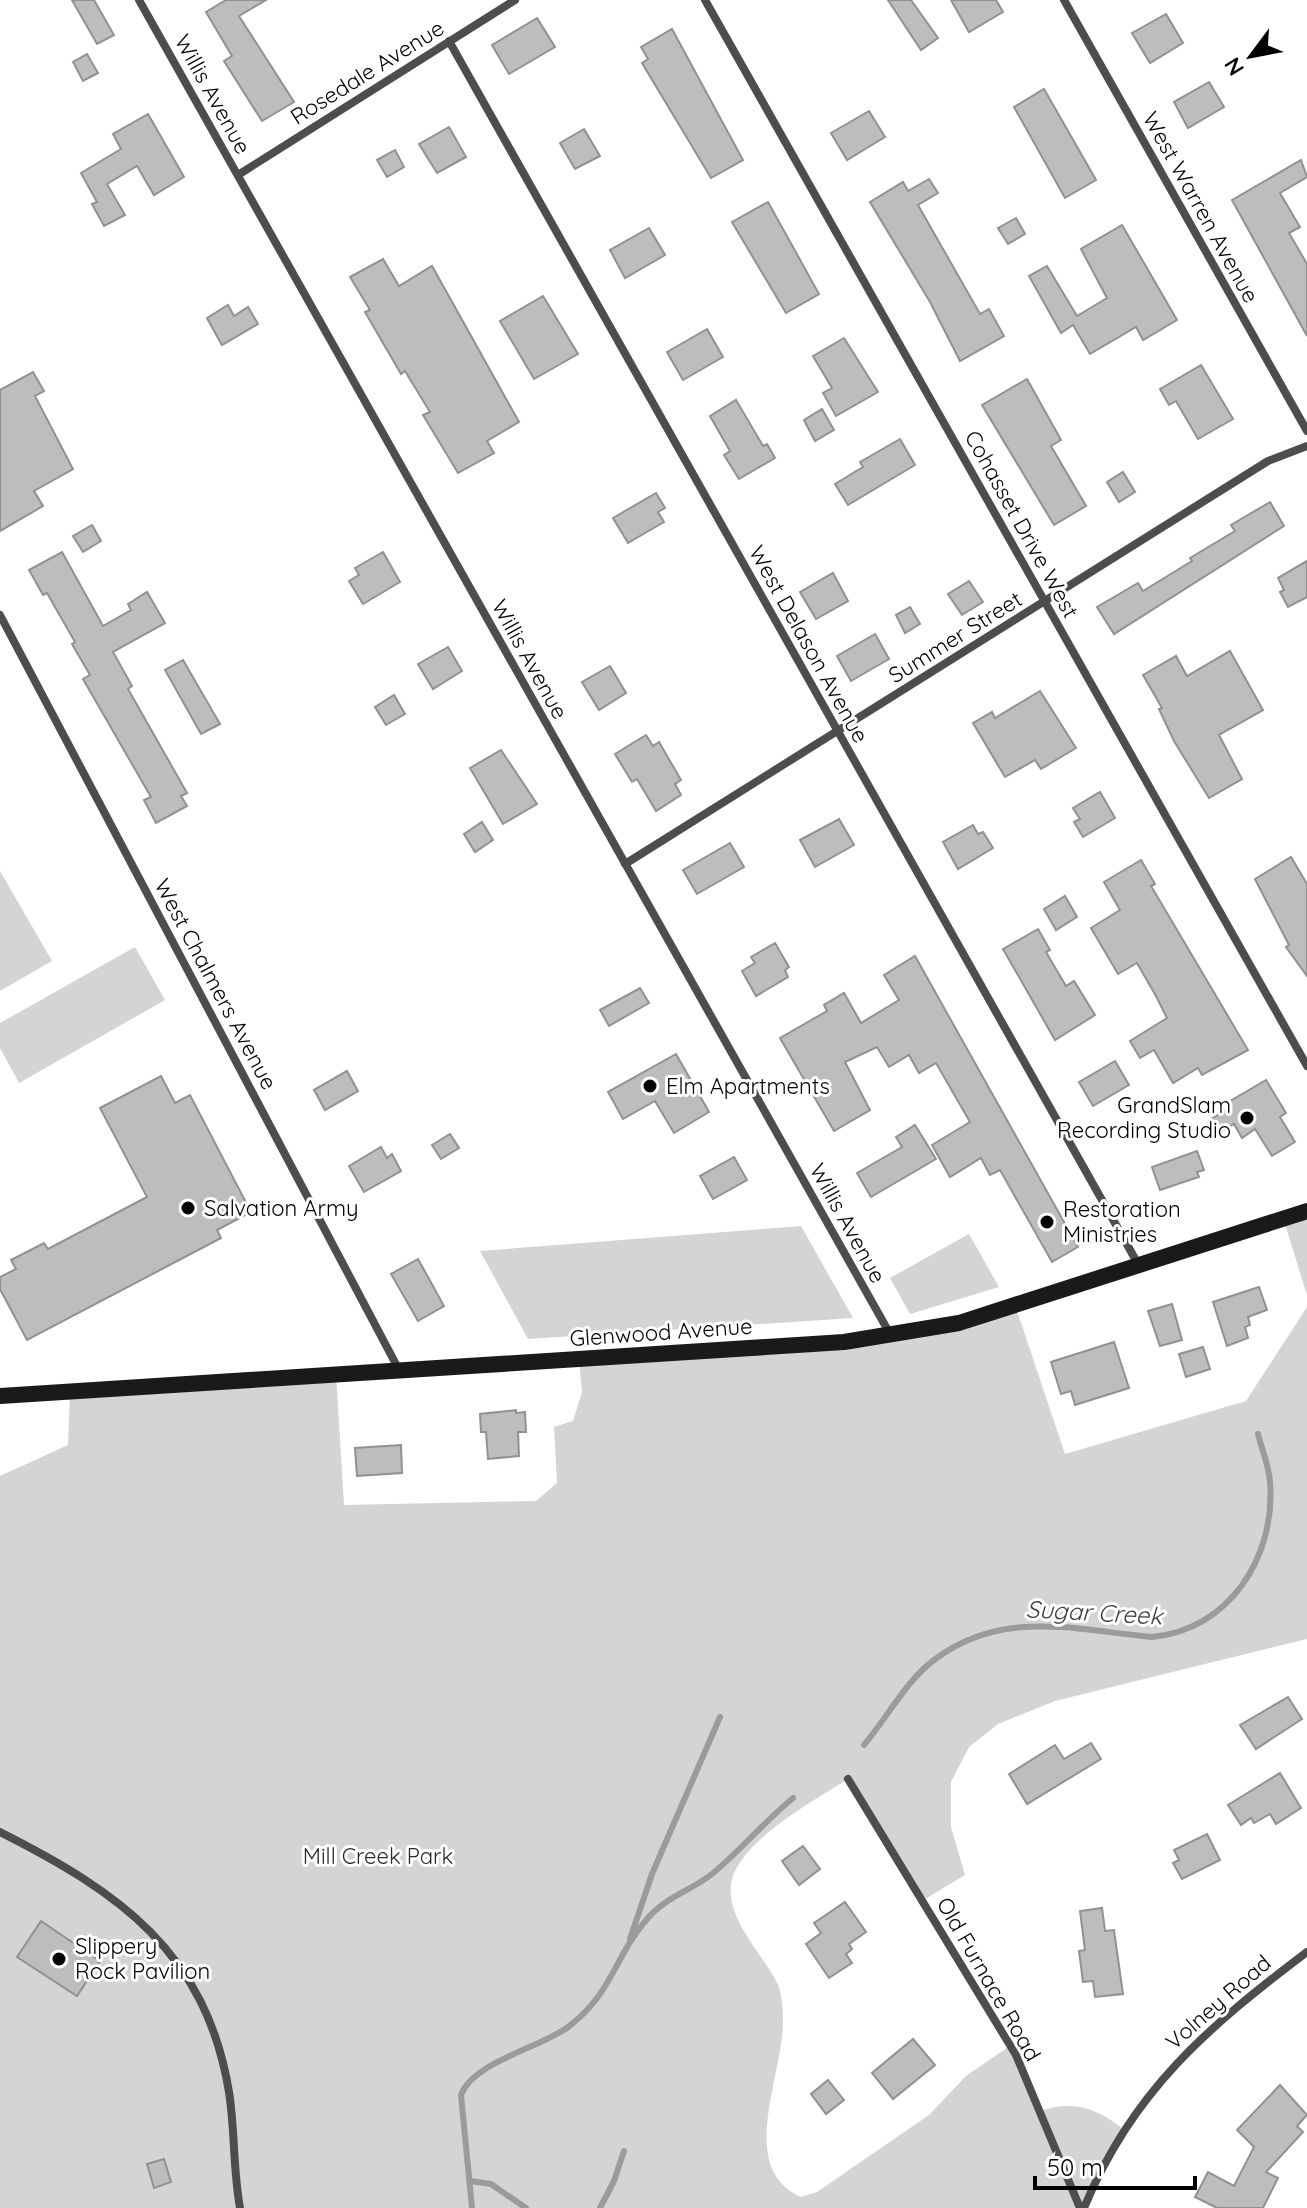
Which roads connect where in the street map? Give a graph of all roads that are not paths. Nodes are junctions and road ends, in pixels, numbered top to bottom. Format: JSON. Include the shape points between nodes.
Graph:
{"nodes":[{"id":1,"x":139,"y":0,"type":"edge"},
{"id":2,"x":515,"y":0,"type":"edge"},
{"id":3,"x":705,"y":0,"type":"edge"},
{"id":4,"x":1064,"y":0,"type":"edge"},
{"id":5,"x":449,"y":41,"type":"junction"},
{"id":6,"x":238,"y":175,"type":"junction"},
{"id":7,"x":1307,"y":431,"type":"edge"},
{"id":8,"x":1307,"y":446,"type":"edge"},
{"id":9,"x":1045,"y":602,"type":"junction"},
{"id":10,"x":0,"y":615,"type":"edge"},
{"id":11,"x":838,"y":732,"type":"junction"},
{"id":12,"x":625,"y":864,"type":"junction"},
{"id":13,"x":1307,"y":1066,"type":"edge"},
{"id":14,"x":1307,"y":1211,"type":"edge"},
{"id":15,"x":1138,"y":1264,"type":"junction"},
{"id":16,"x":890,"y":1335,"type":"junction"},
{"id":17,"x":399,"y":1370,"type":"junction"},
{"id":18,"x":0,"y":1396,"type":"edge"},
{"id":19,"x":848,"y":1779,"type":"dead end"},
{"id":20,"x":0,"y":1832,"type":"edge"},
{"id":21,"x":1307,"y":1952,"type":"edge"},
{"id":22,"x":240,"y":2208,"type":"edge"},
{"id":23,"x":1082,"y":2208,"type":"edge"}],
"edges":[{"from":1,"to":6,"type":"street","name":"Willis Avenue"},
{"from":2,"to":5,"type":"street","name":"Rosedale Avenue"},
{"from":3,"to":9,"type":"street","name":"Cohasset Drive West"},
{"from":4,"to":7,"type":"street","name":"West Warren Avenue"},
{"from":5,"to":6,"type":"street","name":"Rosedale Avenue"},
{"from":5,"to":11,"type":"street","name":"West Delason Avenue"},
{"from":6,"to":12,"type":"street","name":"Willis Avenue"},
{"from":8,"to":9,"type":"street","name":"Summer Street","via":[[1268,461]]},
{"from":9,"to":11,"type":"street","name":"Summer Street"},
{"from":9,"to":13,"type":"street","name":"Cohasset Drive West"},
{"from":10,"to":17,"type":"street","name":"West Chalmers Avenue"},
{"from":11,"to":12,"type":"street","name":"Summer Street"},
{"from":11,"to":15,"type":"street","name":"West Delason Avenue"},
{"from":12,"to":16,"type":"street","name":"Willis Avenue"},
{"from":14,"to":15,"type":"main road","name":"Glenwood Avenue"},
{"from":15,"to":16,"type":"main road","name":"Glenwood Avenue","via":[[959,1323]]},
{"from":16,"to":17,"type":"main road","name":"Glenwood Avenue"},
{"from":17,"to":18,"type":"main road","name":"Glenwood Avenue"},
{"from":19,"to":23,"type":"street","name":"Old Furnace Road","via":[[1016,2055]]},
{"from":20,"to":22,"type":"street","via":[[122,1906],[155,1933],[182,1967],[223,2068]]},
{"from":21,"to":23,"type":"street","name":"Volney Road","via":[[1195,2042],[1164,2074],[1123,2129]]}]}
